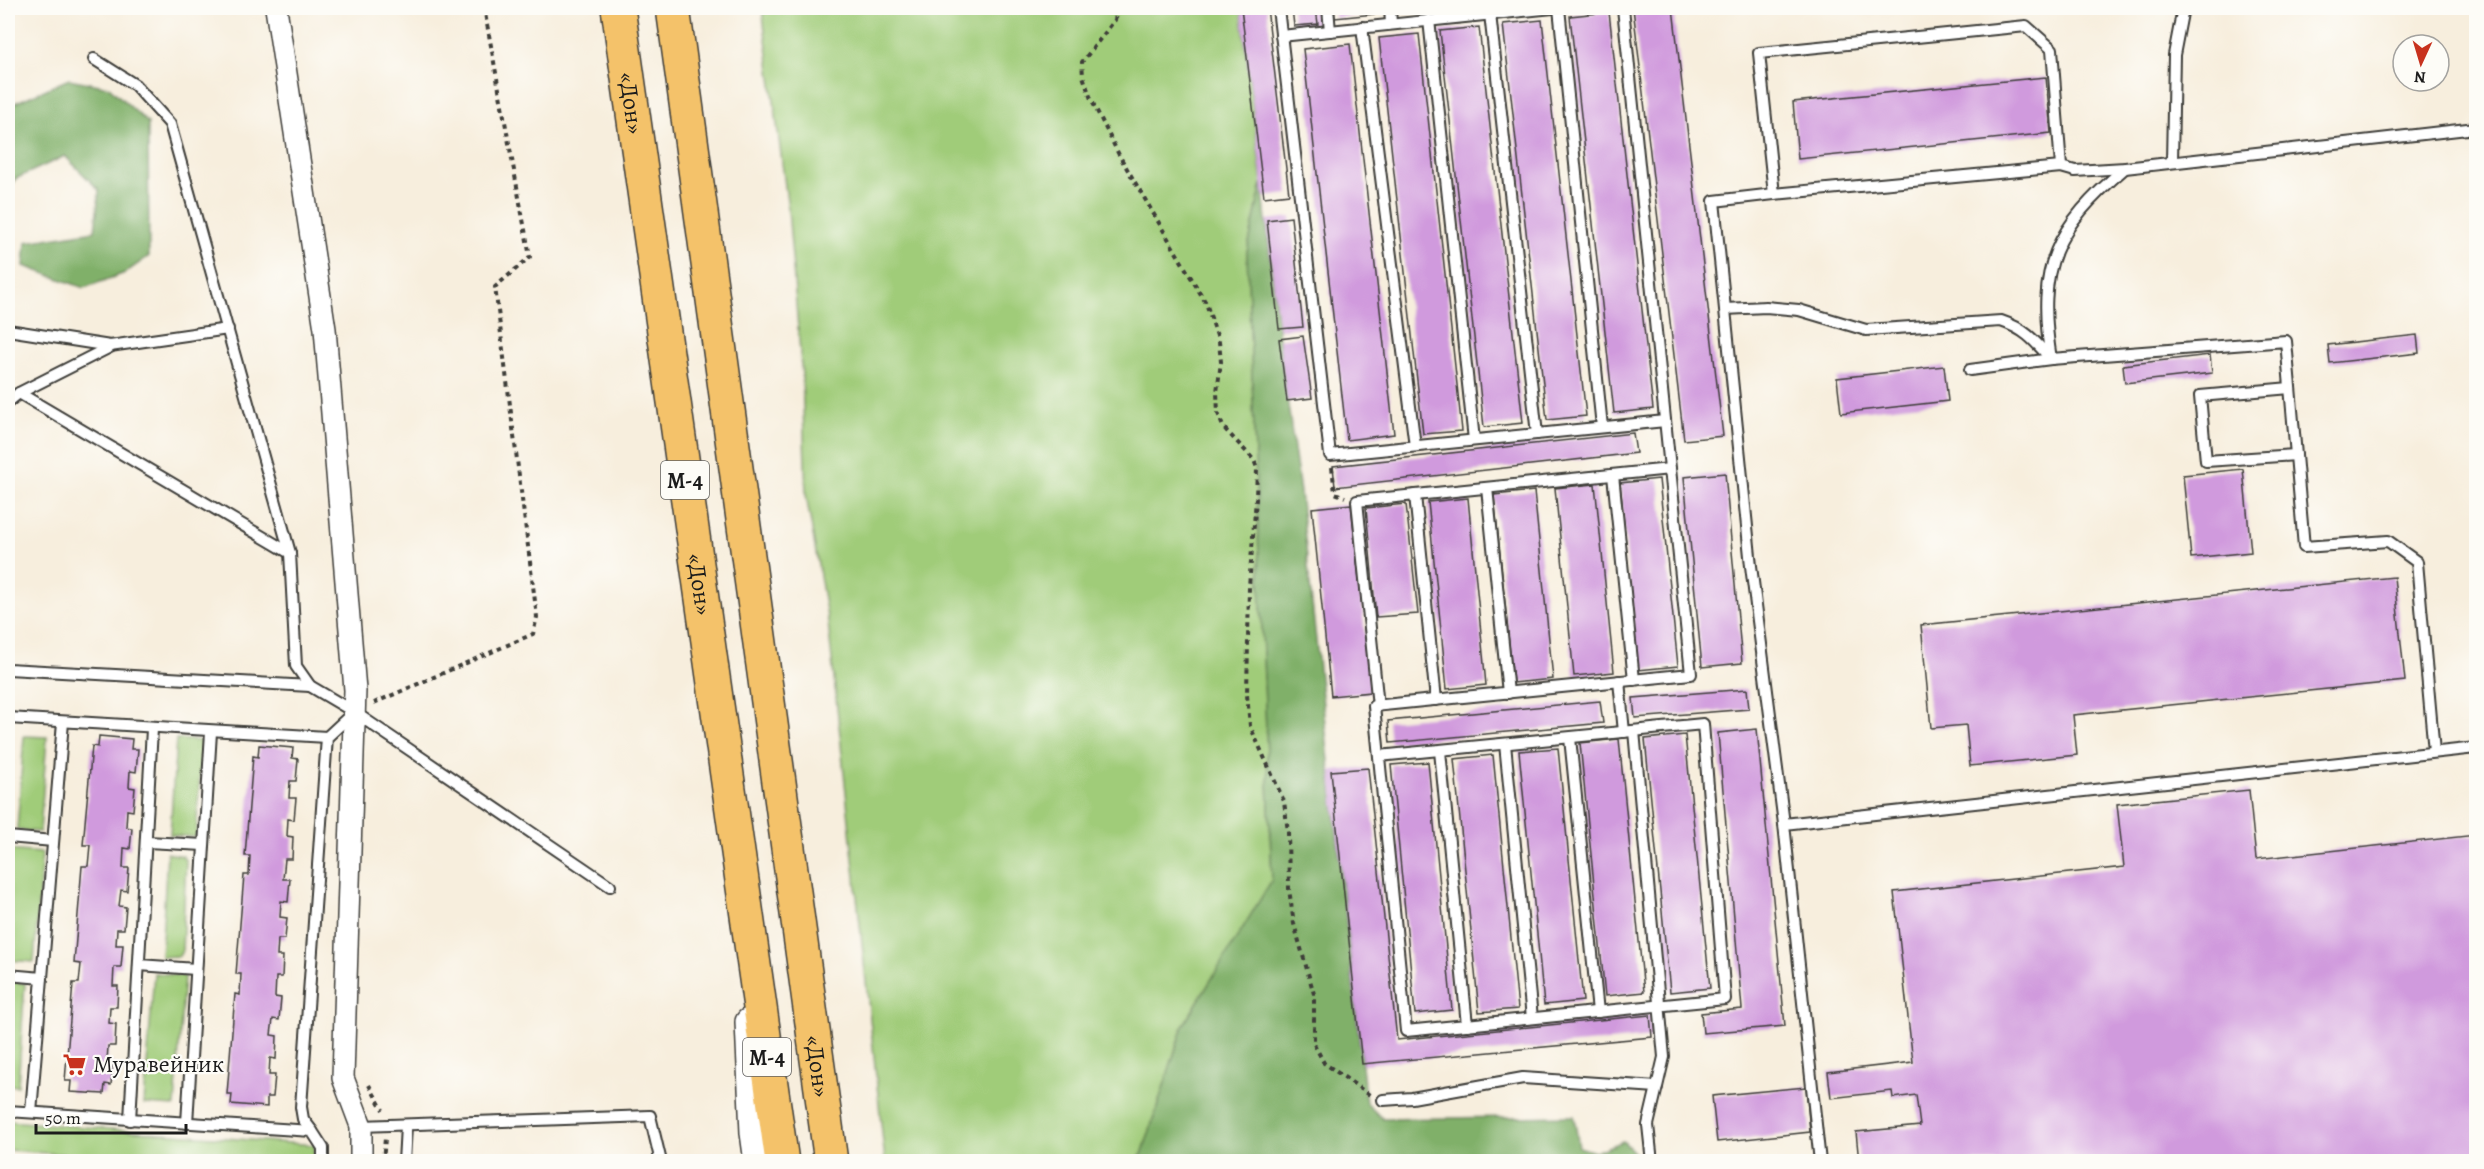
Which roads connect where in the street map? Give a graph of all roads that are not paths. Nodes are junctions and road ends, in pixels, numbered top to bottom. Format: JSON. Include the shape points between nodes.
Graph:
{"nodes":[{"id":1,"x":276,"y":8,"type":"edge"},
{"id":2,"x":618,"y":8,"type":"edge"},
{"id":3,"x":673,"y":8,"type":"edge"},
{"id":4,"x":1278,"y":8,"type":"edge"},
{"id":5,"x":1328,"y":8,"type":"edge"},
{"id":6,"x":1389,"y":8,"type":"edge"},
{"id":7,"x":1553,"y":8,"type":"edge"},
{"id":8,"x":1559,"y":8,"type":"edge"},
{"id":9,"x":1623,"y":8,"type":"edge"},
{"id":10,"x":2183,"y":8,"type":"edge"},
{"id":11,"x":1516,"y":9,"type":"edge"},
{"id":12,"x":1451,"y":13,"type":"edge"},
{"id":13,"x":1490,"y":14,"type":"junction"},
{"id":14,"x":1428,"y":20,"type":"junction"},
{"id":15,"x":1391,"y":24,"type":"junction"},
{"id":16,"x":1362,"y":27,"type":"junction"},
{"id":17,"x":1330,"y":31,"type":"junction"},
{"id":18,"x":1281,"y":36,"type":"junction"},
{"id":19,"x":94,"y":60,"type":"dead end"},
{"id":20,"x":2476,"y":128,"type":"edge"},
{"id":21,"x":2172,"y":162,"type":"junction"},
{"id":22,"x":2061,"y":167,"type":"junction"},
{"id":23,"x":2125,"y":168,"type":"junction"},
{"id":24,"x":1774,"y":194,"type":"junction"},
{"id":25,"x":1725,"y":309,"type":"junction"},
{"id":26,"x":228,"y":329,"type":"junction"},
{"id":27,"x":8,"y":330,"type":"edge"},
{"id":28,"x":110,"y":346,"type":"junction"},
{"id":29,"x":2051,"y":359,"type":"junction"},
{"id":30,"x":1970,"y":370,"type":"dead end"},
{"id":31,"x":2290,"y":388,"type":"junction"},
{"id":32,"x":19,"y":393,"type":"junction"},
{"id":33,"x":8,"y":402,"type":"edge"},
{"id":34,"x":1665,"y":421,"type":"junction"},
{"id":35,"x":1602,"y":427,"type":"junction"},
{"id":36,"x":1537,"y":434,"type":"junction"},
{"id":37,"x":1474,"y":440,"type":"junction"},
{"id":38,"x":1415,"y":446,"type":"junction"},
{"id":39,"x":2296,"y":455,"type":"junction"},
{"id":40,"x":1670,"y":469,"type":"junction"},
{"id":41,"x":1612,"y":475,"type":"junction"},
{"id":42,"x":1487,"y":488,"type":"junction"},
{"id":43,"x":1415,"y":495,"type":"junction"},
{"id":44,"x":290,"y":553,"type":"junction"},
{"id":45,"x":8,"y":669,"type":"edge"},
{"id":46,"x":1634,"y":680,"type":"junction"},
{"id":47,"x":1619,"y":681,"type":"junction"},
{"id":48,"x":310,"y":686,"type":"junction"},
{"id":49,"x":1508,"y":693,"type":"junction"},
{"id":50,"x":1436,"y":700,"type":"junction"},
{"id":51,"x":1378,"y":706,"type":"junction"},
{"id":52,"x":354,"y":712,"type":"junction"},
{"id":53,"x":8,"y":718,"type":"edge"},
{"id":54,"x":63,"y":722,"type":"junction"},
{"id":55,"x":152,"y":729,"type":"junction"},
{"id":56,"x":1629,"y":731,"type":"junction"},
{"id":57,"x":211,"y":732,"type":"junction"},
{"id":58,"x":327,"y":737,"type":"junction"},
{"id":59,"x":1570,"y":738,"type":"junction"},
{"id":60,"x":1505,"y":744,"type":"junction"},
{"id":61,"x":2476,"y":748,"type":"edge"},
{"id":62,"x":1440,"y":751,"type":"junction"},
{"id":63,"x":2434,"y":752,"type":"junction"},
{"id":64,"x":1379,"y":756,"type":"junction"},
{"id":65,"x":1784,"y":824,"type":"junction"},
{"id":66,"x":8,"y":837,"type":"edge"},
{"id":67,"x":53,"y":841,"type":"junction"},
{"id":68,"x":147,"y":842,"type":"junction"},
{"id":69,"x":204,"y":845,"type":"junction"},
{"id":70,"x":610,"y":886,"type":"dead end"},
{"id":71,"x":752,"y":952,"type":"junction"},
{"id":72,"x":139,"y":965,"type":"junction"},
{"id":73,"x":195,"y":969,"type":"junction"},
{"id":74,"x":8,"y":975,"type":"edge"},
{"id":75,"x":42,"y":978,"type":"junction"},
{"id":76,"x":1660,"y":1005,"type":"junction"},
{"id":77,"x":1598,"y":1012,"type":"junction"},
{"id":78,"x":1532,"y":1018,"type":"junction"},
{"id":79,"x":1467,"y":1025,"type":"junction"},
{"id":80,"x":1657,"y":1087,"type":"junction"},
{"id":81,"x":1383,"y":1100,"type":"road end"},
{"id":82,"x":8,"y":1111,"type":"edge"},
{"id":83,"x":31,"y":1112,"type":"junction"},
{"id":84,"x":130,"y":1120,"type":"junction"},
{"id":85,"x":187,"y":1123,"type":"junction"},
{"id":86,"x":361,"y":1126,"type":"junction"},
{"id":87,"x":406,"y":1126,"type":"junction"},
{"id":88,"x":312,"y":1131,"type":"junction"},
{"id":89,"x":754,"y":1133,"type":"junction"},
{"id":90,"x":323,"y":1161,"type":"edge"},
{"id":91,"x":361,"y":1161,"type":"edge"},
{"id":92,"x":404,"y":1161,"type":"edge"},
{"id":93,"x":662,"y":1161,"type":"edge"},
{"id":94,"x":752,"y":1161,"type":"edge"},
{"id":95,"x":758,"y":1161,"type":"edge"},
{"id":96,"x":782,"y":1161,"type":"edge"},
{"id":97,"x":831,"y":1161,"type":"edge"},
{"id":98,"x":1652,"y":1161,"type":"edge"},
{"id":99,"x":1820,"y":1161,"type":"edge"}],
"edges":[{"from":1,"to":52,"type":"street","via":[[325,329]]},
{"from":2,"to":71,"type":"highway","name":"«Дон»","number":"М-4"},
{"from":3,"to":97,"type":"highway","name":"«Дон»","number":"М-4"},
{"from":4,"to":18,"type":"lane"},
{"from":5,"to":17,"type":"lane"},
{"from":6,"to":15,"type":"lane"},
{"from":7,"to":11,"type":"lane"},
{"from":8,"to":35,"type":"lane"},
{"from":9,"to":34,"type":"lane"},
{"from":10,"to":21,"type":"lane","via":[[2174,55]]},
{"from":11,"to":13,"type":"lane"},
{"from":12,"to":13,"type":"lane"},
{"from":12,"to":14,"type":"lane"},
{"from":13,"to":36,"type":"lane"},
{"from":14,"to":15,"type":"lane"},
{"from":14,"to":37,"type":"lane"},
{"from":15,"to":16,"type":"lane"},
{"from":16,"to":17,"type":"lane"},
{"from":16,"to":38,"type":"lane"},
{"from":17,"to":18,"type":"lane"},
{"from":18,"to":38,"type":"lane","via":[[1330,455]]},
{"from":19,"to":26,"type":"lane","via":[[135,84],[170,124]]},
{"from":20,"to":21,"type":"lane"},
{"from":21,"to":23,"type":"lane"},
{"from":22,"to":23,"type":"lane","via":[[2074,171]]},
{"from":22,"to":24,"type":"lane"},
{"from":22,"to":24,"type":"lane","via":[[2052,50],[2026,26],[1759,53]]},
{"from":23,"to":29,"type":"lane","via":[[2068,225],[2051,261],[2045,292],[2045,326]]},
{"from":24,"to":25,"type":"lane","via":[[1714,201]]},
{"from":25,"to":29,"type":"lane","via":[[1799,310],[1866,330],[2001,321],[2018,327]]},
{"from":25,"to":65,"type":"lane","via":[[1751,566]]},
{"from":26,"to":28,"type":"lane"},
{"from":26,"to":44,"type":"lane"},
{"from":27,"to":28,"type":"lane"},
{"from":28,"to":32,"type":"lane"},
{"from":29,"to":30,"type":"lane"},
{"from":29,"to":31,"type":"lane","via":[[2286,340]]},
{"from":31,"to":39,"type":"lane"},
{"from":31,"to":39,"type":"lane","via":[[2200,396],[2206,461]]},
{"from":32,"to":33,"type":"lane"},
{"from":32,"to":44,"type":"lane"},
{"from":34,"to":35,"type":"lane"},
{"from":34,"to":40,"type":"lane"},
{"from":35,"to":36,"type":"lane"},
{"from":36,"to":37,"type":"lane"},
{"from":37,"to":38,"type":"lane"},
{"from":39,"to":63,"type":"lane","via":[[2304,547],[2388,541],[2417,562]]},
{"from":40,"to":41,"type":"lane"},
{"from":40,"to":46,"type":"lane","via":[[1691,674]]},
{"from":41,"to":42,"type":"lane"},
{"from":41,"to":46,"type":"lane"},
{"from":42,"to":43,"type":"lane"},
{"from":42,"to":49,"type":"lane"},
{"from":43,"to":50,"type":"lane"},
{"from":43,"to":51,"type":"lane","via":[[1357,501]]},
{"from":44,"to":48,"type":"lane","via":[[296,666]]},
{"from":45,"to":48,"type":"lane"},
{"from":46,"to":47,"type":"lane"},
{"from":47,"to":49,"type":"lane"},
{"from":47,"to":56,"type":"lane"},
{"from":48,"to":52,"type":"lane"},
{"from":49,"to":50,"type":"lane"},
{"from":50,"to":51,"type":"lane"},
{"from":51,"to":64,"type":"lane","via":[[1374,706]]},
{"from":52,"to":58,"type":"lane"},
{"from":52,"to":70,"type":"lane"},
{"from":52,"to":86,"type":"street","via":[[343,1078]]},
{"from":53,"to":54,"type":"lane"},
{"from":54,"to":55,"type":"lane"},
{"from":54,"to":67,"type":"lane"},
{"from":55,"to":57,"type":"lane"},
{"from":55,"to":68,"type":"lane"},
{"from":56,"to":59,"type":"lane"},
{"from":56,"to":76,"type":"lane"},
{"from":56,"to":76,"type":"lane","via":[[1704,724],[1725,999]]},
{"from":57,"to":58,"type":"lane"},
{"from":57,"to":69,"type":"lane"},
{"from":58,"to":88,"type":"lane","via":[[301,1107],[303,1119]]},
{"from":59,"to":60,"type":"lane"},
{"from":59,"to":77,"type":"lane"},
{"from":60,"to":62,"type":"lane"},
{"from":60,"to":78,"type":"lane"},
{"from":61,"to":63,"type":"lane"},
{"from":62,"to":64,"type":"lane"},
{"from":62,"to":79,"type":"lane"},
{"from":63,"to":65,"type":"lane"},
{"from":64,"to":79,"type":"lane","via":[[1406,1031]]},
{"from":65,"to":99,"type":"lane"},
{"from":66,"to":67,"type":"lane"},
{"from":67,"to":75,"type":"lane"},
{"from":68,"to":69,"type":"lane"},
{"from":68,"to":72,"type":"lane"},
{"from":69,"to":73,"type":"lane"},
{"from":71,"to":89,"type":"street","via":[[749,1020]]},
{"from":71,"to":96,"type":"highway","name":"«Дон»","number":"М-4"},
{"from":72,"to":73,"type":"lane"},
{"from":72,"to":84,"type":"lane"},
{"from":73,"to":85,"type":"lane"},
{"from":74,"to":75,"type":"lane"},
{"from":75,"to":83,"type":"lane"},
{"from":76,"to":77,"type":"lane"},
{"from":76,"to":80,"type":"lane","via":[[1664,1057]]},
{"from":77,"to":78,"type":"lane"},
{"from":78,"to":79,"type":"lane"},
{"from":80,"to":81,"type":"lane","via":[[1523,1078]]},
{"from":80,"to":98,"type":"lane","via":[[1648,1125]]},
{"from":82,"to":83,"type":"lane"},
{"from":83,"to":84,"type":"lane"},
{"from":84,"to":85,"type":"lane"},
{"from":85,"to":88,"type":"lane"},
{"from":86,"to":87,"type":"lane"},
{"from":86,"to":91,"type":"street"},
{"from":87,"to":92,"type":"lane"},
{"from":87,"to":93,"type":"lane","via":[[650,1116]]},
{"from":88,"to":90,"type":"lane","via":[[323,1148]]},
{"from":89,"to":94,"type":"street"},
{"from":89,"to":95,"type":"street"}]}
